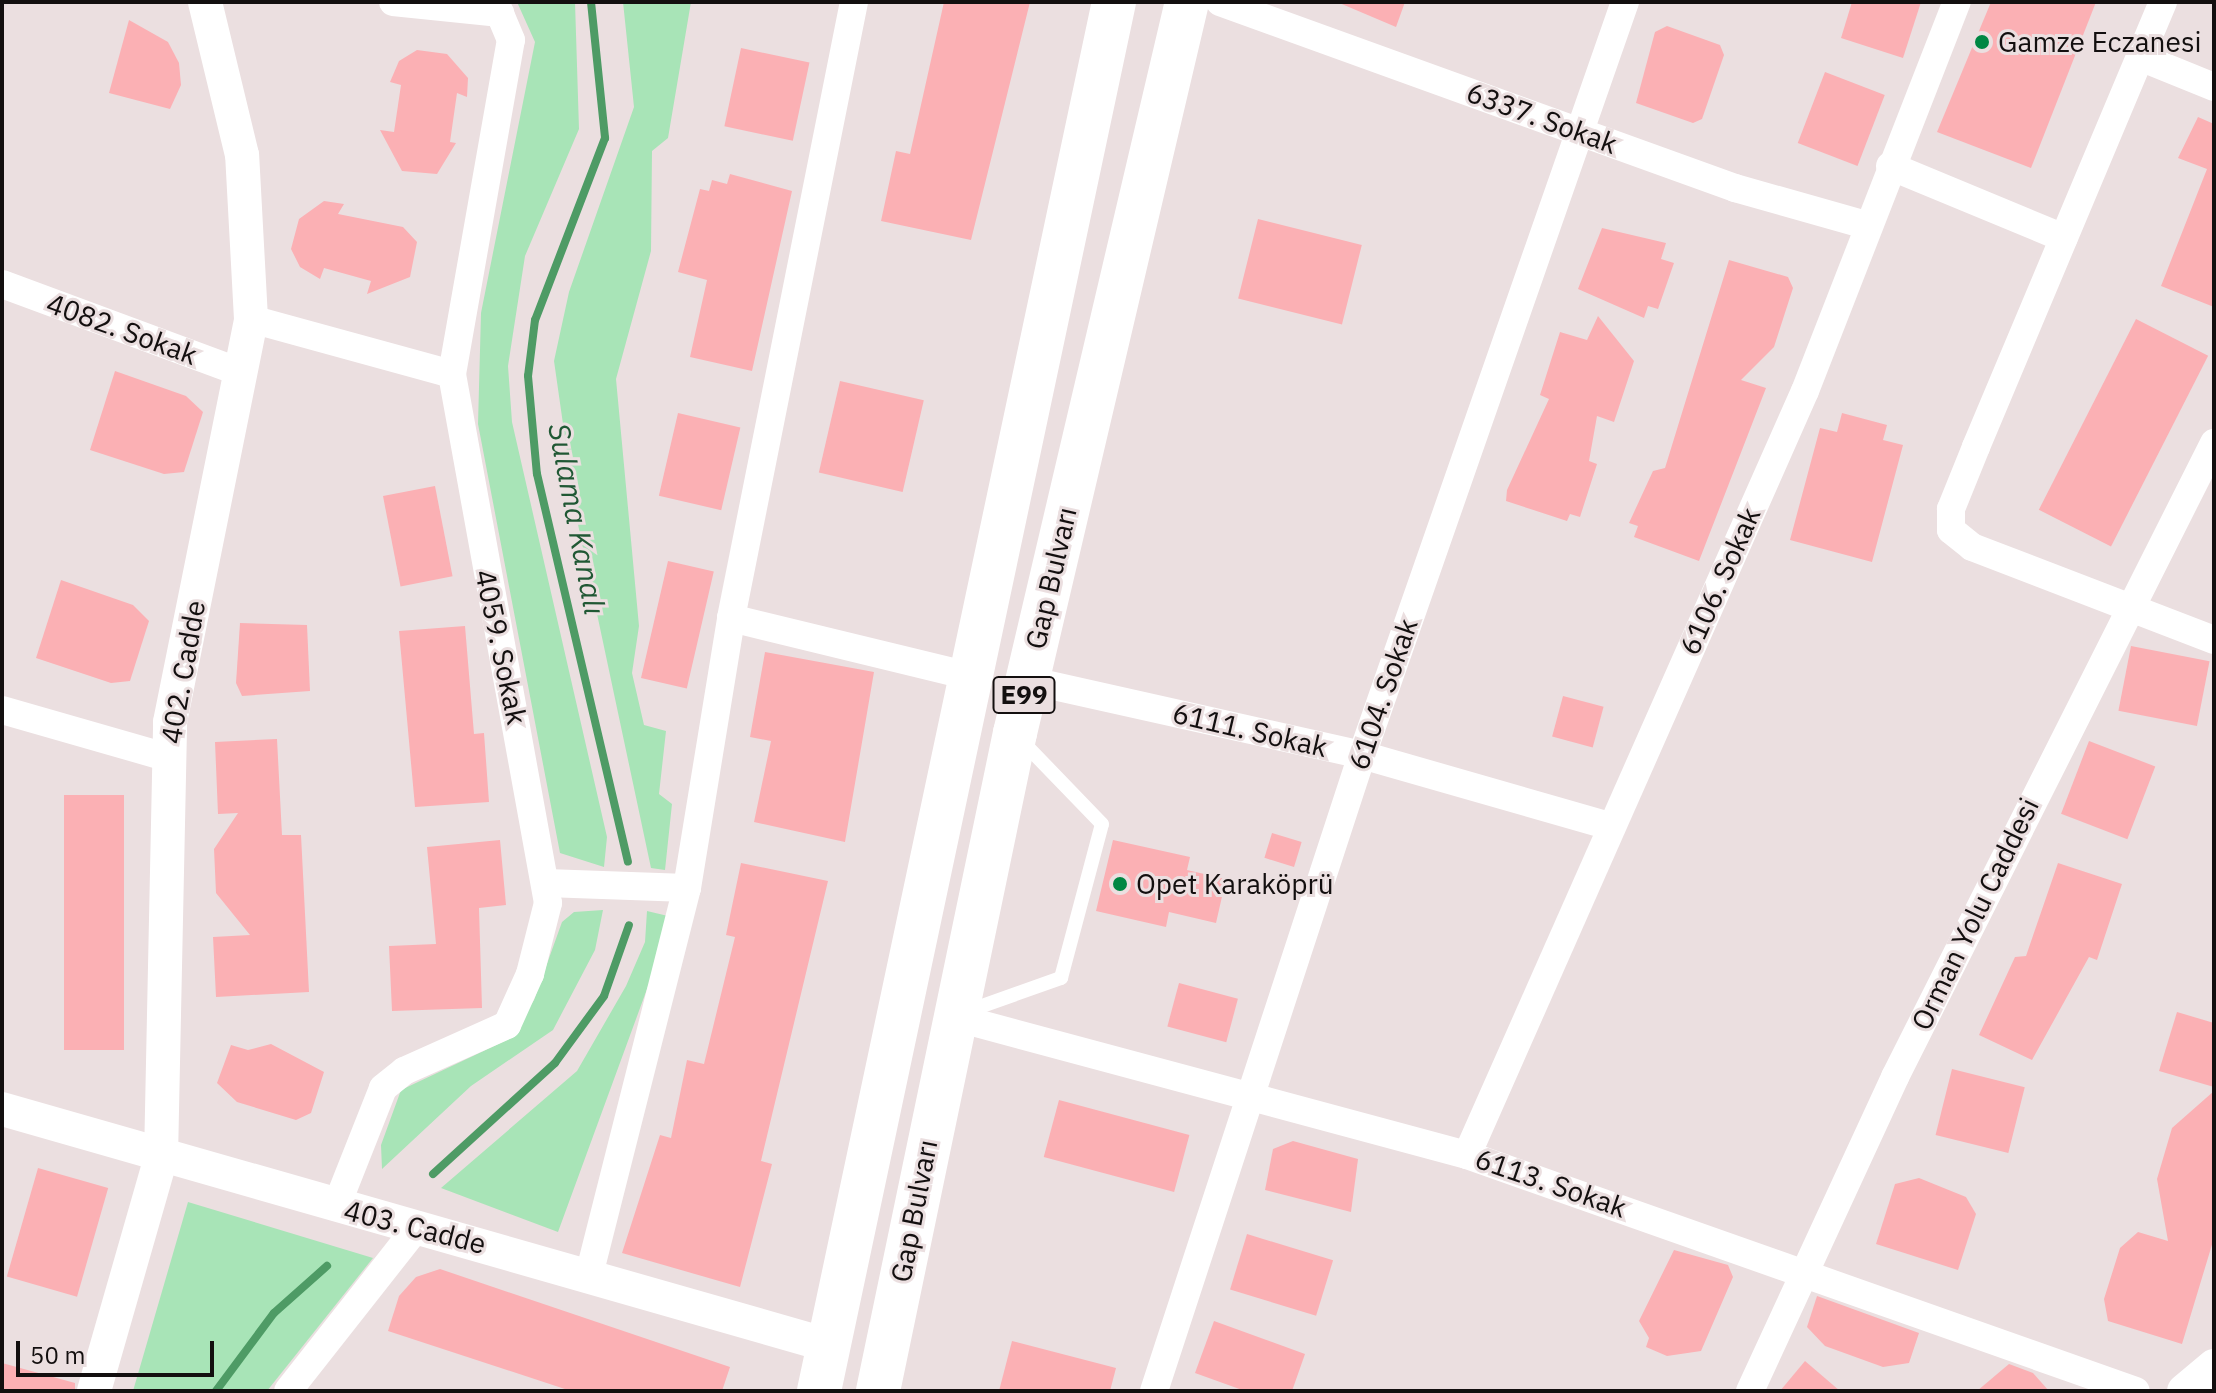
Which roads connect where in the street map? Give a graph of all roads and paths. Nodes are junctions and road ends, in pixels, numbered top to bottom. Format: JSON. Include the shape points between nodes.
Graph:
{"nodes":[{"id":1,"x":205,"y":2,"type":"edge"},
{"id":2,"x":393,"y":2,"type":"edge"},
{"id":3,"x":854,"y":2,"type":"edge"},
{"id":4,"x":1114,"y":2,"type":"edge"},
{"id":5,"x":1187,"y":2,"type":"edge"},
{"id":6,"x":1220,"y":2,"type":"edge"},
{"id":7,"x":1625,"y":2,"type":"edge"},
{"id":8,"x":1957,"y":2,"type":"edge"},
{"id":9,"x":2163,"y":2,"type":"edge"},
{"id":10,"x":497,"y":8,"type":"edge"},
{"id":11,"x":2140,"y":57,"type":"junction"},
{"id":12,"x":2214,"y":87,"type":"edge"},
{"id":13,"x":1578,"y":131,"type":"junction"},
{"id":14,"x":1890,"y":166,"type":"junction"},
{"id":15,"x":1866,"y":225,"type":"junction"},
{"id":16,"x":2064,"y":238,"type":"junction"},
{"id":17,"x":2,"y":284,"type":"edge"},
{"id":18,"x":251,"y":319,"type":"junction"},
{"id":19,"x":242,"y":373,"type":"junction"},
{"id":20,"x":452,"y":374,"type":"junction"},
{"id":21,"x":2214,"y":443,"type":"edge"},
{"id":22,"x":2127,"y":605,"type":"junction"},
{"id":23,"x":731,"y":618,"type":"junction"},
{"id":24,"x":2214,"y":640,"type":"edge"},
{"id":25,"x":973,"y":677,"type":"junction"},
{"id":26,"x":1027,"y":680,"type":"junction"},
{"id":27,"x":2,"y":710,"type":"edge"},
{"id":28,"x":1015,"y":733,"type":"junction"},
{"id":29,"x":1362,"y":755,"type":"junction"},
{"id":30,"x":169,"y":758,"type":"junction"},
{"id":31,"x":1610,"y":826,"type":"junction"},
{"id":32,"x":546,"y":883,"type":"junction"},
{"id":33,"x":687,"y":888,"type":"junction"},
{"id":34,"x":954,"y":1017,"type":"junction"},
{"id":35,"x":1249,"y":1092,"type":"junction"},
{"id":36,"x":2,"y":1109,"type":"edge"},
{"id":37,"x":1467,"y":1155,"type":"junction"},
{"id":38,"x":161,"y":1158,"type":"junction"},
{"id":39,"x":336,"y":1207,"type":"junction"},
{"id":40,"x":418,"y":1226,"type":"junction"},
{"id":41,"x":1806,"y":1271,"type":"junction"},
{"id":42,"x":589,"y":1275,"type":"junction"},
{"id":43,"x":828,"y":1345,"type":"junction"},
{"id":44,"x":2214,"y":1366,"type":"edge"},
{"id":45,"x":94,"y":1391,"type":"edge"},
{"id":46,"x":288,"y":1391,"type":"edge"},
{"id":47,"x":819,"y":1391,"type":"edge"},
{"id":48,"x":878,"y":1391,"type":"edge"},
{"id":49,"x":1154,"y":1391,"type":"edge"},
{"id":50,"x":1750,"y":1391,"type":"edge"},
{"id":51,"x":2136,"y":1391,"type":"edge"},
{"id":52,"x":2184,"y":1391,"type":"edge"}],
"edges":[{"from":1,"to":18,"type":"street","name":"402. Cadde","via":[[242,155]]},
{"from":2,"to":10,"type":"street"},
{"from":3,"to":23,"type":"street"},
{"from":4,"to":25,"type":"highway","name":"Gap Bulvarı","number":"E99"},
{"from":5,"to":26,"type":"highway","name":"Gap Bulvarı","number":"E99"},
{"from":6,"to":13,"type":"street","name":"6337. Sokak"},
{"from":7,"to":13,"type":"street","name":"6104. Sokak"},
{"from":8,"to":14,"type":"street","name":"6106. Sokak"},
{"from":9,"to":11,"type":"street"},
{"from":10,"to":20,"type":"street","name":"4059. Sokak","via":[[511,40]]},
{"from":11,"to":12,"type":"street"},
{"from":11,"to":16,"type":"street"},
{"from":13,"to":15,"type":"street","name":"6337. Sokak"},
{"from":13,"to":29,"type":"street","name":"6104. Sokak"},
{"from":14,"to":15,"type":"street","name":"6106. Sokak"},
{"from":14,"to":16,"type":"street"},
{"from":15,"to":31,"type":"street","name":"6106. Sokak","via":[[1805,391]]},
{"from":16,"to":22,"type":"street","via":[[1951,509],[1951,530],[1972,547]]},
{"from":17,"to":19,"type":"street","name":"4082. Sokak"},
{"from":18,"to":19,"type":"street","name":"402. Cadde"},
{"from":18,"to":20,"type":"street"},
{"from":19,"to":30,"type":"street","name":"402. Cadde"},
{"from":20,"to":32,"type":"street","name":"4059. Sokak"},
{"from":21,"to":22,"type":"street","name":"Orman Yolu Caddesi"},
{"from":22,"to":24,"type":"street"},
{"from":22,"to":41,"type":"street","name":"Orman Yolu Caddesi"},
{"from":23,"to":25,"type":"street"},
{"from":23,"to":33,"type":"street"},
{"from":25,"to":43,"type":"highway","name":"Gap Bulvarı","number":"E99","via":[[911,939]]},
{"from":26,"to":28,"type":"highway","name":"Gap Bulvarı","number":"E99"},
{"from":26,"to":29,"type":"street","name":"6111. Sokak"},
{"from":27,"to":30,"type":"street"},
{"from":28,"to":34,"type":"highway","name":"Gap Bulvarı","number":"E99"},
{"from":28,"to":34,"type":"lane","via":[[1102,824],[1061,978]]},
{"from":29,"to":31,"type":"street","name":"6111. Sokak"},
{"from":29,"to":35,"type":"street","name":"6104. Sokak"},
{"from":30,"to":38,"type":"street","name":"402. Cadde"},
{"from":31,"to":37,"type":"street","name":"6106. Sokak"},
{"from":32,"to":33,"type":"street"},
{"from":32,"to":39,"type":"street","name":"4059. Sokak","via":[[548,903],[530,974],[507,1025],[404,1071],[383,1088]]},
{"from":33,"to":42,"type":"street"},
{"from":34,"to":35,"type":"street","name":"6113. Sokak"},
{"from":34,"to":48,"type":"highway","name":"Gap Bulvarı","number":"E99"},
{"from":35,"to":37,"type":"street","name":"6113. Sokak"},
{"from":35,"to":49,"type":"street","name":"6104. Sokak"},
{"from":36,"to":38,"type":"street","name":"403. Cadde"},
{"from":37,"to":41,"type":"street","name":"6113. Sokak"},
{"from":38,"to":39,"type":"street","name":"403. Cadde"},
{"from":38,"to":45,"type":"street","name":"402. Cadde"},
{"from":39,"to":40,"type":"street","name":"403. Cadde"},
{"from":40,"to":42,"type":"street","name":"403. Cadde"},
{"from":40,"to":46,"type":"street"},
{"from":41,"to":50,"type":"street","name":"Orman Yolu Caddesi"},
{"from":41,"to":51,"type":"street","name":"6113. Sokak"},
{"from":42,"to":43,"type":"street","name":"403. Cadde"},
{"from":43,"to":47,"type":"highway","name":"Gap Bulvarı","number":"E99"},
{"from":44,"to":52,"type":"street"}]}
